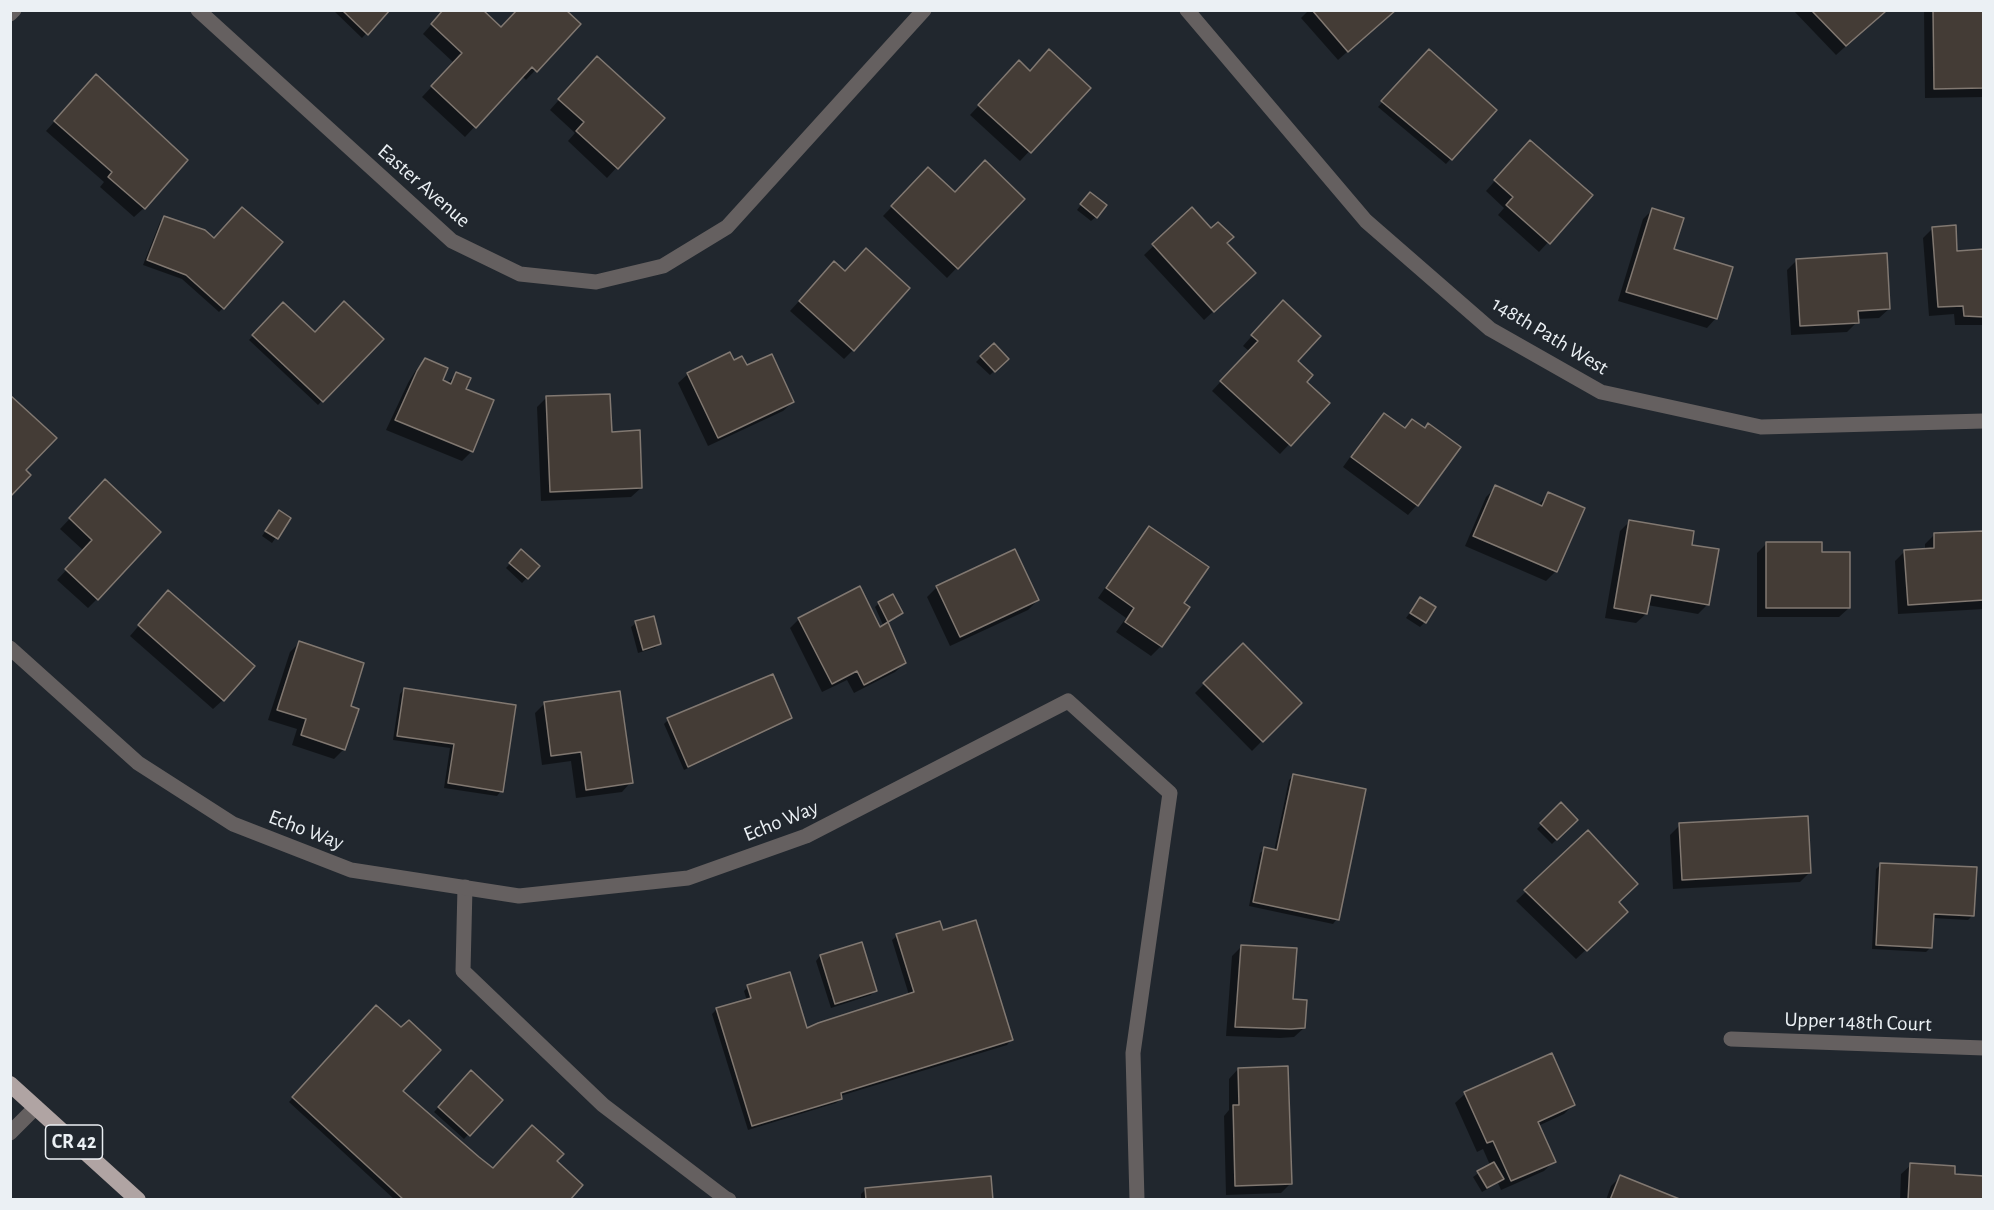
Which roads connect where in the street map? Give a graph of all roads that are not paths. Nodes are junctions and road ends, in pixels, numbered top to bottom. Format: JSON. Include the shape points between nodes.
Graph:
{"nodes":[{"id":1,"x":14,"y":10,"type":"edge"},
{"id":2,"x":198,"y":10,"type":"edge"},
{"id":3,"x":924,"y":10,"type":"edge"},
{"id":4,"x":1187,"y":10,"type":"edge"},
{"id":5,"x":10,"y":14,"type":"edge"},
{"id":6,"x":1983,"y":421,"type":"edge"},
{"id":7,"x":10,"y":648,"type":"edge"},
{"id":8,"x":465,"y":887,"type":"junction"},
{"id":9,"x":1731,"y":1039,"type":"dead end"},
{"id":10,"x":1983,"y":1048,"type":"edge"},
{"id":11,"x":10,"y":1084,"type":"edge"},
{"id":12,"x":36,"y":1107,"type":"junction"},
{"id":13,"x":10,"y":1133,"type":"edge"},
{"id":14,"x":138,"y":1200,"type":"edge"},
{"id":15,"x":729,"y":1200,"type":"edge"},
{"id":16,"x":1137,"y":1200,"type":"edge"}],
"edges":[{"from":1,"to":5,"type":"street"},
{"from":2,"to":3,"type":"street","name":"Easter Avenue","via":[[452,241],[520,274],[596,282],[663,266],[727,227]]},
{"from":4,"to":6,"type":"street","name":"148th Path West","via":[[1365,221],[1490,328],[1600,392],[1761,427]]},
{"from":7,"to":8,"type":"street","name":"Echo Way","via":[[138,763],[233,824],[351,870]]},
{"from":8,"to":15,"type":"street","via":[[463,972],[603,1105]]},
{"from":8,"to":16,"type":"street","name":"Echo Way","via":[[519,896],[688,878],[806,836],[1068,701],[1170,793],[1133,1053]]},
{"from":9,"to":10,"type":"street","name":"Upper 148th Court"},
{"from":11,"to":12,"type":"highway","number":"CR 42"},
{"from":12,"to":13,"type":"street"},
{"from":12,"to":14,"type":"highway","number":"CR 42"}]}
